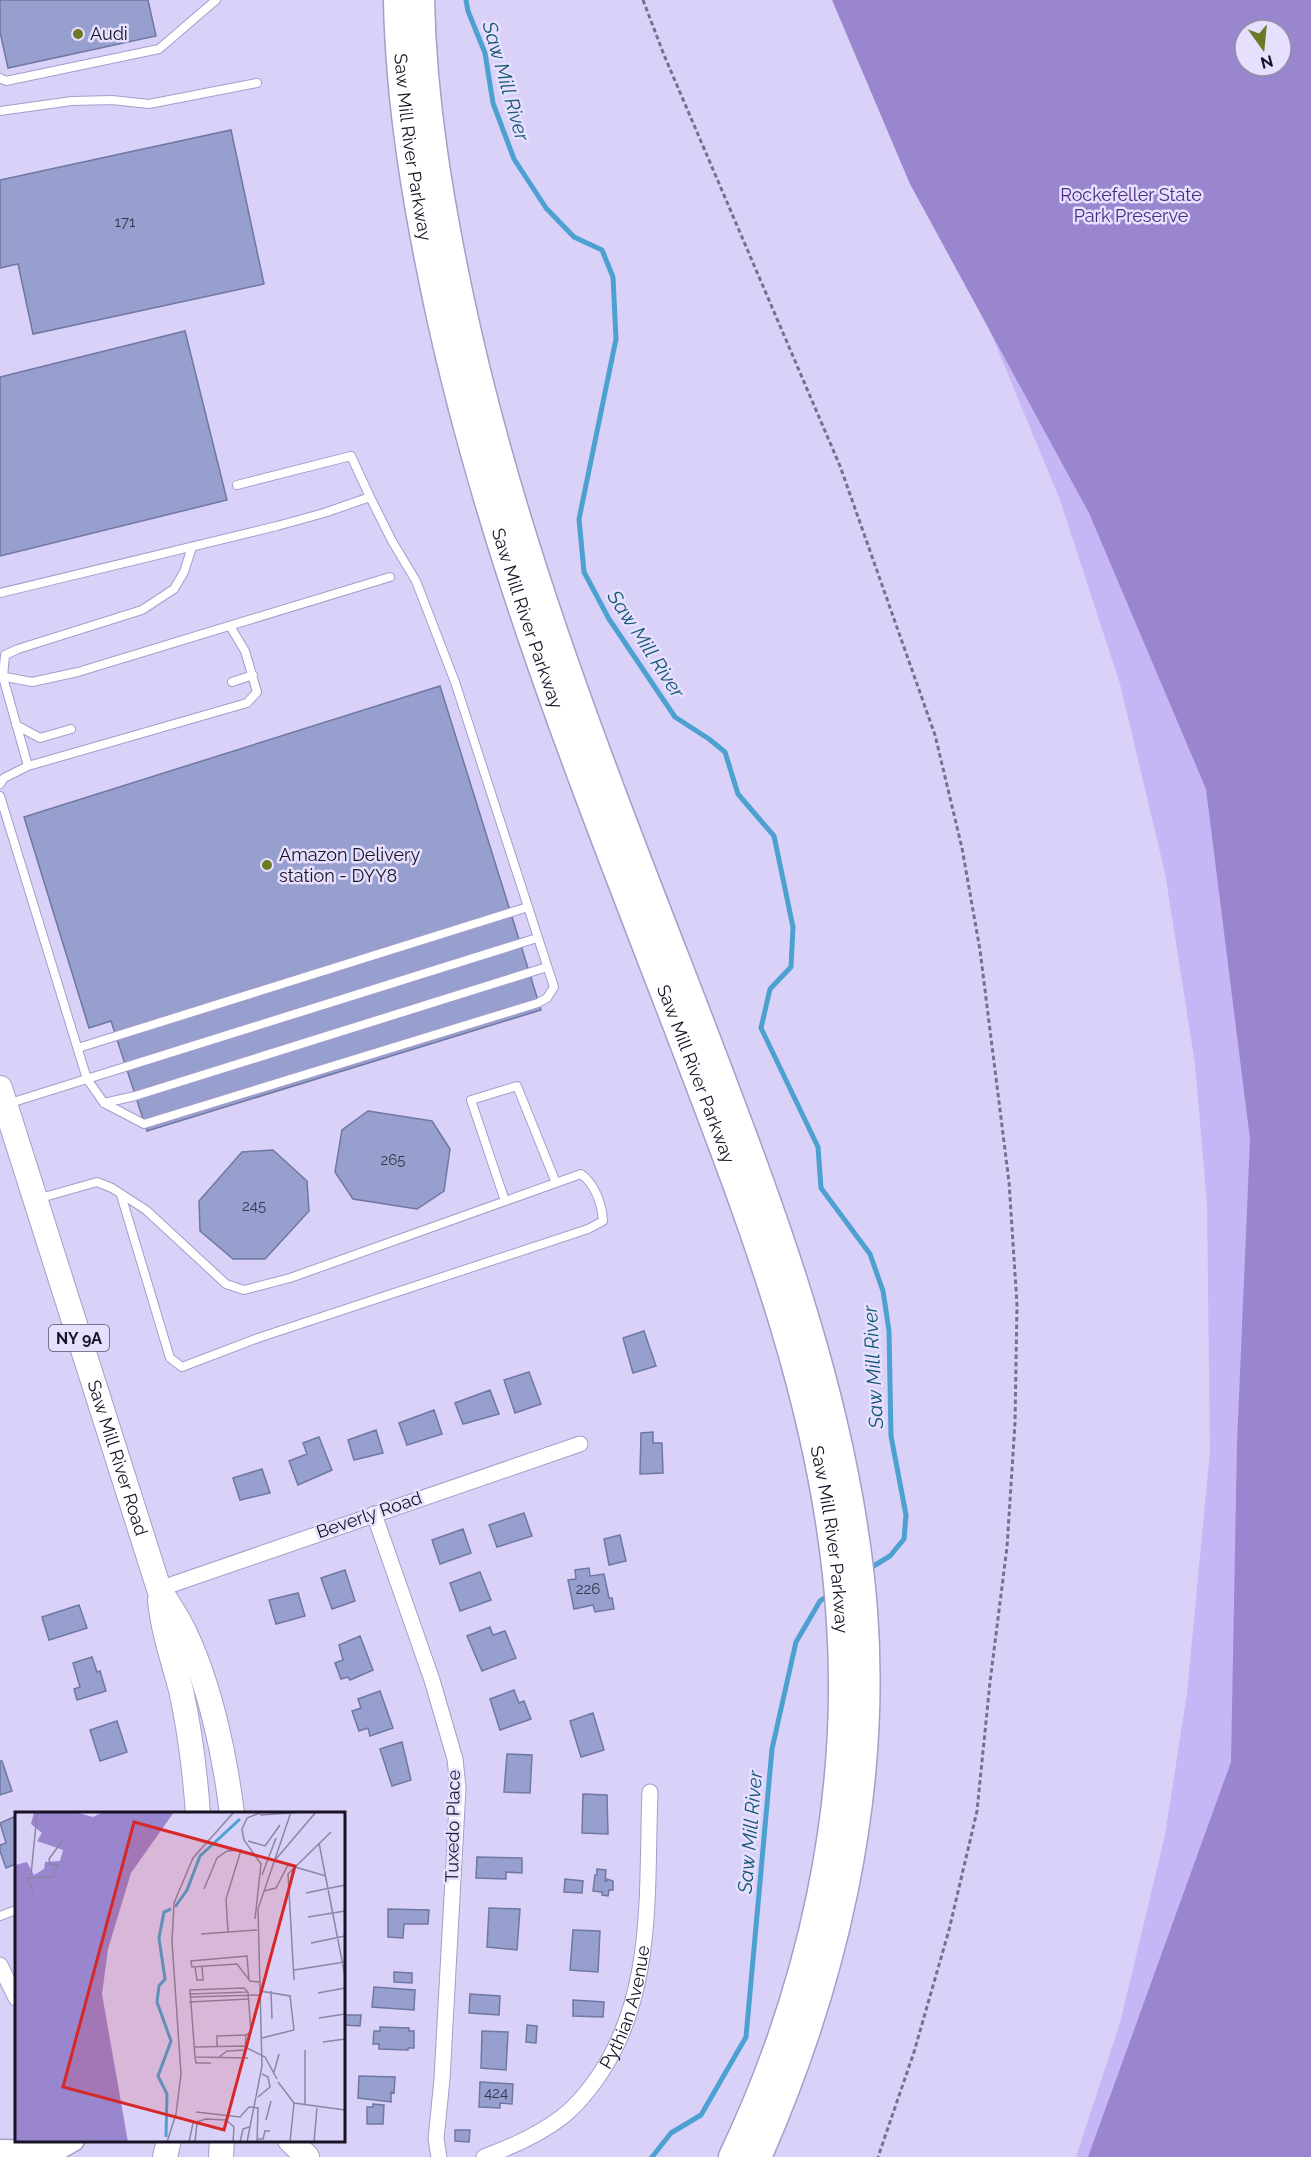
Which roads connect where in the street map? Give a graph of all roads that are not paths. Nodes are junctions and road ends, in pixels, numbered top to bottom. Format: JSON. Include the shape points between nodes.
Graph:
{"nodes":[{"id":1,"x":216,"y":0,"type":"edge"},
{"id":2,"x":399,"y":0,"type":"edge"},
{"id":3,"x":420,"y":0,"type":"edge"},
{"id":4,"x":0,"y":78,"type":"edge"},
{"id":5,"x":257,"y":83,"type":"dead end"},
{"id":6,"x":0,"y":111,"type":"edge"},
{"id":7,"x":237,"y":485,"type":"dead end"},
{"id":8,"x":370,"y":497,"type":"junction"},
{"id":9,"x":192,"y":547,"type":"junction"},
{"id":10,"x":390,"y":577,"type":"dead end"},
{"id":11,"x":0,"y":593,"type":"edge"},
{"id":12,"x":230,"y":626,"type":"junction"},
{"id":13,"x":253,"y":675,"type":"junction"},
{"id":14,"x":1,"y":677,"type":"edge"},
{"id":15,"x":232,"y":682,"type":"dead end"},
{"id":16,"x":16,"y":725,"type":"junction"},
{"id":17,"x":71,"y":729,"type":"dead end"},
{"id":18,"x":28,"y":766,"type":"junction"},
{"id":19,"x":0,"y":784,"type":"edge"},
{"id":20,"x":0,"y":796,"type":"edge"},
{"id":21,"x":528,"y":907,"type":"junction"},
{"id":22,"x":537,"y":938,"type":"junction"},
{"id":23,"x":547,"y":967,"type":"junction"},
{"id":24,"x":78,"y":1048,"type":"junction"},
{"id":25,"x":87,"y":1078,"type":"junction"},
{"id":26,"x":3,"y":1096,"type":"edge"},
{"id":27,"x":104,"y":1103,"type":"junction"},
{"id":28,"x":556,"y":1183,"type":"junction"},
{"id":29,"x":121,"y":1195,"type":"junction"},
{"id":30,"x":36,"y":1200,"type":"junction"},
{"id":31,"x":505,"y":1201,"type":"junction"},
{"id":32,"x":580,"y":1444,"type":"dead end"},
{"id":33,"x":374,"y":1514,"type":"junction"},
{"id":34,"x":847,"y":1563,"type":"junction"},
{"id":35,"x":159,"y":1588,"type":"junction"},
{"id":36,"x":852,"y":1616,"type":"junction"},
{"id":37,"x":650,"y":1792,"type":"dead end"},
{"id":38,"x":198,"y":1812,"type":"edge"},
{"id":39,"x":232,"y":1812,"type":"edge"},
{"id":40,"x":15,"y":1910,"type":"edge"},
{"id":41,"x":0,"y":1916,"type":"edge"},
{"id":42,"x":0,"y":1965,"type":"edge"},
{"id":43,"x":15,"y":1996,"type":"edge"},
{"id":44,"x":70,"y":2142,"type":"edge"},
{"id":45,"x":169,"y":2142,"type":"edge"},
{"id":46,"x":181,"y":2142,"type":"edge"},
{"id":47,"x":222,"y":2142,"type":"edge"},
{"id":48,"x":292,"y":2142,"type":"edge"},
{"id":49,"x":16,"y":2150,"type":"edge"},
{"id":50,"x":165,"y":2157,"type":"edge"},
{"id":51,"x":180,"y":2157,"type":"edge"},
{"id":52,"x":221,"y":2157,"type":"edge"},
{"id":53,"x":307,"y":2157,"type":"edge"},
{"id":54,"x":440,"y":2157,"type":"edge"},
{"id":55,"x":484,"y":2157,"type":"edge"},
{"id":56,"x":733,"y":2157,"type":"edge"},
{"id":57,"x":757,"y":2157,"type":"edge"}],
"edges":[{"from":1,"to":4,"type":"lane","via":[[159,49],[6,81]]},
{"from":2,"to":34,"type":"highway","name":"Saw Mill River Parkway","via":[[404,88],[421,214],[446,339],[477,462],[547,682],[761,1253],[790,1344],[828,1507]]},
{"from":3,"to":34,"type":"highway","name":"Saw Mill River Parkway","via":[[425,86],[442,211],[467,335],[500,466],[575,696],[786,1259],[830,1412],[849,1504]]},
{"from":5,"to":6,"type":"lane","via":[[149,104],[72,101]]},
{"from":7,"to":8,"type":"lane","via":[[351,456]]},
{"from":8,"to":9,"type":"lane"},
{"from":8,"to":21,"type":"lane","via":[[416,581],[455,682]]},
{"from":9,"to":11,"type":"lane"},
{"from":9,"to":14,"type":"lane","via":[[174,589],[142,610],[12,652],[5,656]]},
{"from":10,"to":12,"type":"lane"},
{"from":12,"to":13,"type":"lane"},
{"from":12,"to":14,"type":"lane","via":[[78,672],[32,682]]},
{"from":13,"to":15,"type":"lane"},
{"from":13,"to":18,"type":"lane","via":[[257,692],[247,703]]},
{"from":14,"to":16,"type":"lane"},
{"from":16,"to":17,"type":"lane","via":[[40,738]]},
{"from":16,"to":18,"type":"lane"},
{"from":18,"to":19,"type":"lane"},
{"from":20,"to":24,"type":"lane"},
{"from":21,"to":22,"type":"lane"},
{"from":21,"to":24,"type":"lane"},
{"from":22,"to":23,"type":"lane"},
{"from":22,"to":25,"type":"lane"},
{"from":23,"to":27,"type":"lane"},
{"from":23,"to":27,"type":"lane","via":[[554,987],[538,1003],[144,1124]]},
{"from":24,"to":25,"type":"lane"},
{"from":25,"to":26,"type":"lane"},
{"from":25,"to":27,"type":"lane"},
{"from":26,"to":30,"type":"main road","name":"Saw Mill River Road","number":"NY 9A","via":[[10,1130]]},
{"from":28,"to":29,"type":"lane","via":[[581,1174],[591,1182],[603,1221],[258,1338],[182,1368],[170,1358]]},
{"from":28,"to":31,"type":"lane"},
{"from":28,"to":31,"type":"lane","via":[[517,1086],[471,1100]]},
{"from":29,"to":30,"type":"lane","via":[[97,1182]]},
{"from":29,"to":31,"type":"lane","via":[[146,1210],[226,1284],[244,1290],[290,1278]]},
{"from":30,"to":35,"type":"main road","name":"Saw Mill River Road","number":"NY 9A"},
{"from":32,"to":33,"type":"street","name":"Beverly Road"},
{"from":33,"to":35,"type":"street","name":"Beverly Road"},
{"from":33,"to":54,"type":"street","name":"Tuxedo Place","via":[[432,1680],[455,1759],[458,1788],[436,2139]]},
{"from":34,"to":36,"type":"highway","name":"Saw Mill River Parkway"},
{"from":35,"to":38,"type":"main road","name":"Saw Mill River Road","number":"NY 9A","via":[[164,1628],[189,1730]]},
{"from":35,"to":39,"type":"main road","name":"Saw Mill River Road","number":"NY 9A","via":[[184,1632],[203,1683]]},
{"from":36,"to":56,"type":"highway","name":"Saw Mill River Parkway","via":[[838,1788],[824,1882],[793,2004]]},
{"from":36,"to":57,"type":"highway","name":"Saw Mill River Parkway","via":[[865,1694],[860,1789],[849,1863],[814,2006]]},
{"from":37,"to":55,"type":"street","name":"Pythian Avenue","via":[[642,1951],[636,1994],[621,2038],[597,2079],[562,2117],[522,2141]]},
{"from":40,"to":41,"type":"lane"},
{"from":42,"to":43,"type":"street"},
{"from":44,"to":49,"type":"street","via":[[52,2152]]},
{"from":45,"to":50,"type":"main road"},
{"from":46,"to":51,"type":"main road"},
{"from":47,"to":52,"type":"main road"},
{"from":48,"to":53,"type":"main road"}]}
